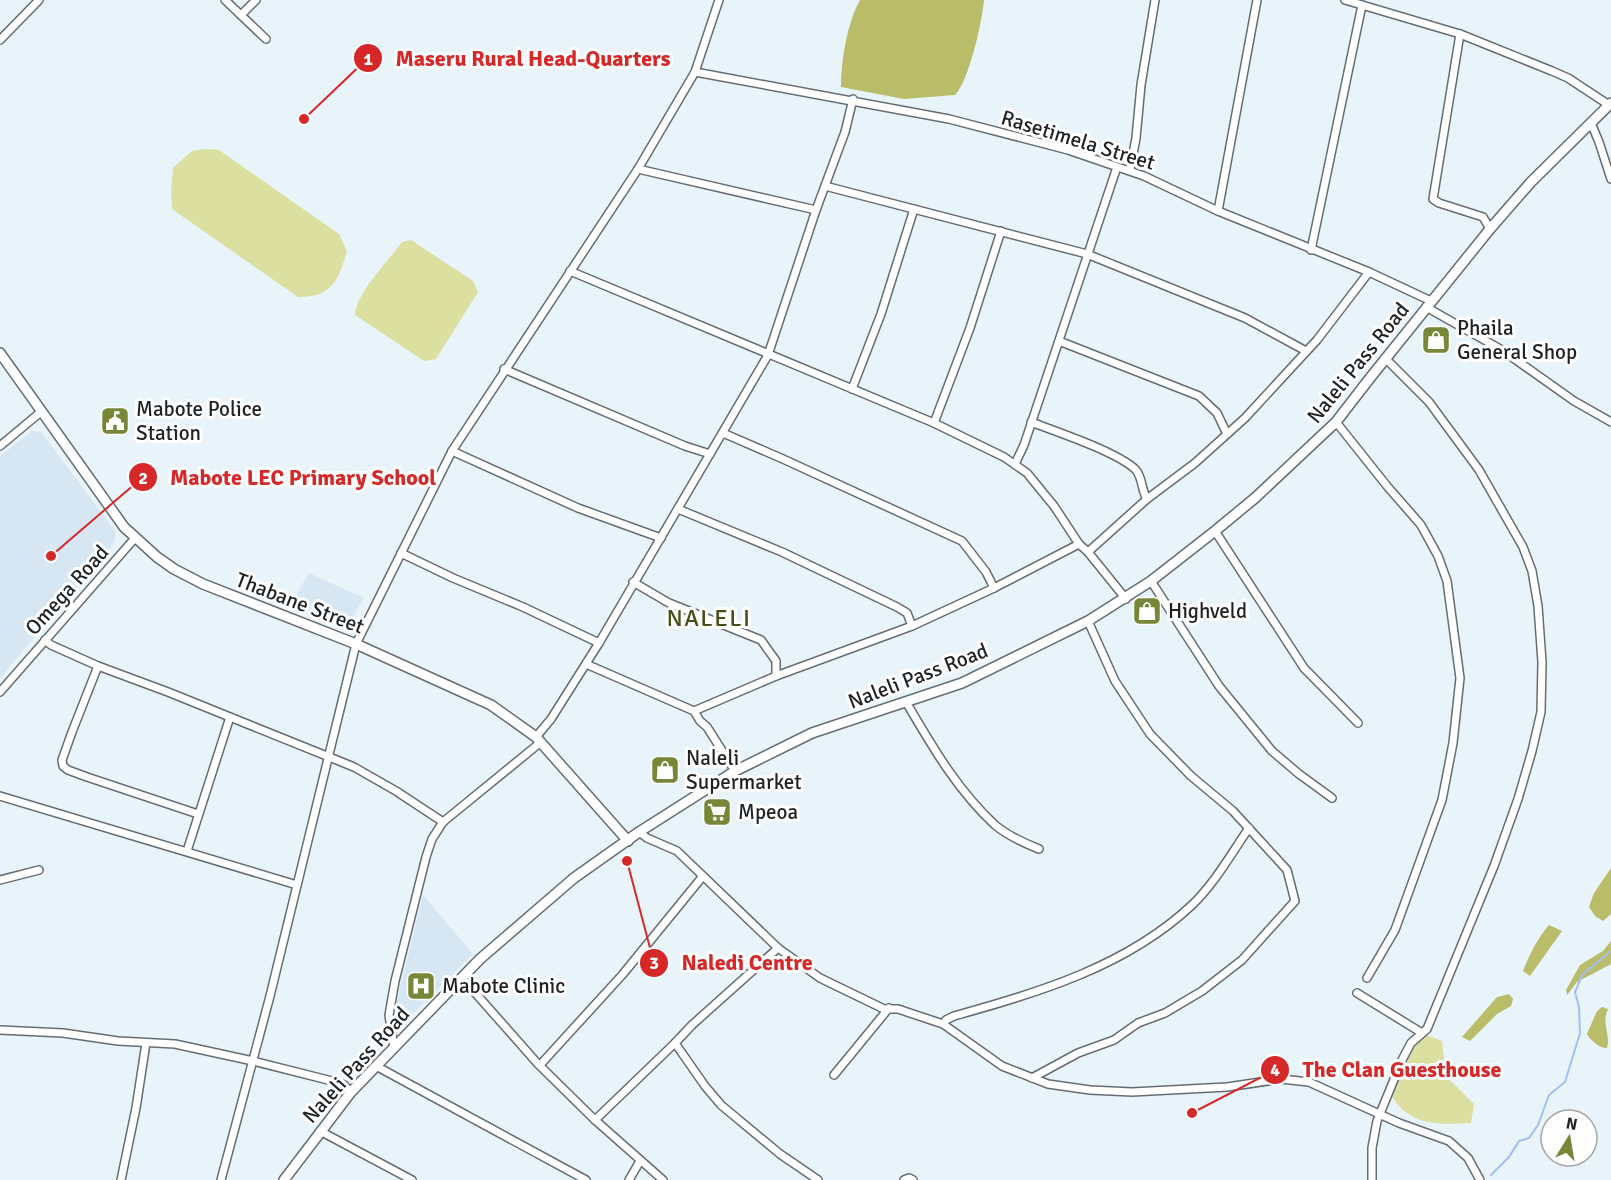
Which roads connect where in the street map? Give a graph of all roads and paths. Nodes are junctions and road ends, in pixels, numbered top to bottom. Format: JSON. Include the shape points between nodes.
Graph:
{"nodes":[{"id":1,"x":39,"y":0,"type":"edge"},
{"id":2,"x":225,"y":0,"type":"edge"},
{"id":3,"x":256,"y":0,"type":"edge"},
{"id":4,"x":719,"y":0,"type":"edge"},
{"id":5,"x":1155,"y":0,"type":"edge"},
{"id":6,"x":1257,"y":0,"type":"edge"},
{"id":7,"x":1345,"y":0,"type":"edge"},
{"id":8,"x":1362,"y":5,"type":"junction"},
{"id":9,"x":241,"y":15,"type":"junction"},
{"id":10,"x":1460,"y":34,"type":"junction"},
{"id":11,"x":266,"y":39,"type":"dead end"},
{"id":12,"x":0,"y":40,"type":"edge"},
{"id":13,"x":695,"y":72,"type":"junction"},
{"id":14,"x":853,"y":99,"type":"junction"},
{"id":15,"x":1610,"y":104,"type":"edge"},
{"id":16,"x":1591,"y":123,"type":"junction"},
{"id":17,"x":1117,"y":167,"type":"junction"},
{"id":18,"x":638,"y":169,"type":"junction"},
{"id":19,"x":1130,"y":170,"type":"junction"},
{"id":20,"x":1611,"y":179,"type":"edge"},
{"id":21,"x":825,"y":186,"type":"junction"},
{"id":22,"x":914,"y":209,"type":"junction"},
{"id":23,"x":816,"y":210,"type":"junction"},
{"id":24,"x":1218,"y":211,"type":"junction"},
{"id":25,"x":1490,"y":229,"type":"junction"},
{"id":26,"x":1001,"y":231,"type":"junction"},
{"id":27,"x":1311,"y":250,"type":"junction"},
{"id":28,"x":1087,"y":254,"type":"junction"},
{"id":29,"x":570,"y":271,"type":"junction"},
{"id":30,"x":1369,"y":272,"type":"junction"},
{"id":31,"x":1429,"y":304,"type":"junction"},
{"id":32,"x":1059,"y":341,"type":"junction"},
{"id":33,"x":1306,"y":351,"type":"junction"},
{"id":34,"x":0,"y":353,"type":"edge"},
{"id":35,"x":768,"y":354,"type":"junction"},
{"id":36,"x":1385,"y":358,"type":"junction"},
{"id":37,"x":504,"y":369,"type":"junction"},
{"id":38,"x":852,"y":388,"type":"junction"},
{"id":39,"x":42,"y":411,"type":"junction"},
{"id":40,"x":1031,"y":422,"type":"junction"},
{"id":41,"x":1336,"y":422,"type":"junction"},
{"id":42,"x":1611,"y":422,"type":"edge"},
{"id":43,"x":934,"y":423,"type":"junction"},
{"id":44,"x":723,"y":433,"type":"junction"},
{"id":45,"x":1227,"y":434,"type":"junction"},
{"id":46,"x":0,"y":446,"type":"edge"},
{"id":47,"x":452,"y":452,"type":"junction"},
{"id":48,"x":710,"y":454,"type":"junction"},
{"id":49,"x":1015,"y":464,"type":"junction"},
{"id":50,"x":1147,"y":499,"type":"junction"},
{"id":51,"x":678,"y":509,"type":"junction"},
{"id":52,"x":1215,"y":531,"type":"junction"},
{"id":53,"x":135,"y":538,"type":"junction"},
{"id":54,"x":661,"y":538,"type":"junction"},
{"id":55,"x":1078,"y":544,"type":"junction"},
{"id":56,"x":1088,"y":552,"type":"junction"},
{"id":57,"x":401,"y":553,"type":"junction"},
{"id":58,"x":1151,"y":581,"type":"junction"},
{"id":59,"x":633,"y":582,"type":"junction"},
{"id":60,"x":994,"y":588,"type":"junction"},
{"id":61,"x":1126,"y":599,"type":"junction"},
{"id":62,"x":1088,"y":621,"type":"junction"},
{"id":63,"x":912,"y":626,"type":"junction"},
{"id":64,"x":45,"y":640,"type":"junction"},
{"id":65,"x":599,"y":643,"type":"junction"},
{"id":66,"x":356,"y":644,"type":"junction"},
{"id":67,"x":586,"y":664,"type":"junction"},
{"id":68,"x":98,"y":666,"type":"junction"},
{"id":69,"x":776,"y":676,"type":"junction"},
{"id":70,"x":0,"y":692,"type":"edge"},
{"id":71,"x":906,"y":702,"type":"junction"},
{"id":72,"x":694,"y":711,"type":"junction"},
{"id":73,"x":230,"y":717,"type":"junction"},
{"id":74,"x":1358,"y":723,"type":"dead end"},
{"id":75,"x":538,"y":740,"type":"junction"},
{"id":76,"x":330,"y":756,"type":"junction"},
{"id":77,"x":735,"y":771,"type":"junction"},
{"id":78,"x":0,"y":796,"type":"edge"},
{"id":79,"x":1332,"y":798,"type":"dead end"},
{"id":80,"x":198,"y":814,"type":"junction"},
{"id":81,"x":443,"y":822,"type":"junction"},
{"id":82,"x":1249,"y":828,"type":"junction"},
{"id":83,"x":639,"y":832,"type":"junction"},
{"id":84,"x":628,"y":841,"type":"junction"},
{"id":85,"x":1040,"y":849,"type":"dead end"},
{"id":86,"x":187,"y":851,"type":"junction"},
{"id":87,"x":39,"y":870,"type":"dead end"},
{"id":88,"x":703,"y":876,"type":"junction"},
{"id":89,"x":0,"y":880,"type":"edge"},
{"id":90,"x":297,"y":885,"type":"junction"},
{"id":91,"x":778,"y":948,"type":"junction"},
{"id":92,"x":462,"y":978,"type":"junction"},
{"id":93,"x":1367,"y":978,"type":"dead end"},
{"id":94,"x":1357,"y":993,"type":"dead end"},
{"id":95,"x":889,"y":1008,"type":"junction"},
{"id":96,"x":943,"y":1024,"type":"junction"},
{"id":97,"x":0,"y":1030,"type":"edge"},
{"id":98,"x":1422,"y":1034,"type":"junction"},
{"id":99,"x":146,"y":1043,"type":"junction"},
{"id":100,"x":675,"y":1043,"type":"junction"},
{"id":101,"x":394,"y":1048,"type":"junction"},
{"id":102,"x":253,"y":1061,"type":"junction"},
{"id":103,"x":376,"y":1065,"type":"junction"},
{"id":104,"x":540,"y":1065,"type":"junction"},
{"id":105,"x":834,"y":1076,"type":"dead end"},
{"id":106,"x":1032,"y":1078,"type":"junction"},
{"id":107,"x":351,"y":1092,"type":"junction"},
{"id":108,"x":1380,"y":1112,"type":"junction"},
{"id":109,"x":595,"y":1119,"type":"junction"},
{"id":110,"x":320,"y":1131,"type":"junction"},
{"id":111,"x":640,"y":1161,"type":"junction"},
{"id":112,"x":122,"y":1180,"type":"edge"},
{"id":113,"x":221,"y":1180,"type":"edge"},
{"id":114,"x":284,"y":1180,"type":"edge"},
{"id":115,"x":412,"y":1180,"type":"edge"},
{"id":116,"x":586,"y":1180,"type":"edge"},
{"id":117,"x":629,"y":1180,"type":"edge"},
{"id":118,"x":663,"y":1180,"type":"edge"},
{"id":119,"x":818,"y":1180,"type":"edge"},
{"id":120,"x":904,"y":1180,"type":"edge"},
{"id":121,"x":913,"y":1180,"type":"edge"},
{"id":122,"x":1372,"y":1180,"type":"edge"},
{"id":123,"x":1480,"y":1180,"type":"edge"}],
"edges":[{"from":1,"to":12,"type":"street"},
{"from":2,"to":9,"type":"street"},
{"from":3,"to":9,"type":"street"},
{"from":4,"to":13,"type":"street"},
{"from":5,"to":19,"type":"street"},
{"from":6,"to":24,"type":"street"},
{"from":7,"to":8,"type":"street"},
{"from":8,"to":10,"type":"street"},
{"from":8,"to":27,"type":"street"},
{"from":9,"to":11,"type":"street"},
{"from":10,"to":15,"type":"street","via":[[1568,78]]},
{"from":10,"to":25,"type":"street","via":[[1433,199],[1483,217]]},
{"from":13,"to":14,"type":"street","name":"Rasetimela Street"},
{"from":13,"to":18,"type":"street"},
{"from":14,"to":17,"type":"street","name":"Rasetimela Street","via":[[949,119]]},
{"from":14,"to":21,"type":"street"},
{"from":15,"to":16,"type":"main road","name":"Naleli Pass Road"},
{"from":16,"to":20,"type":"street"},
{"from":16,"to":25,"type":"main road","name":"Naleli Pass Road"},
{"from":17,"to":19,"type":"street","name":"Rasetimela Street"},
{"from":17,"to":28,"type":"street"},
{"from":18,"to":23,"type":"street"},
{"from":18,"to":29,"type":"street"},
{"from":19,"to":24,"type":"street","name":"Rasetimela Street"},
{"from":21,"to":22,"type":"street"},
{"from":21,"to":23,"type":"street"},
{"from":22,"to":26,"type":"street"},
{"from":22,"to":38,"type":"street","via":[[881,314]]},
{"from":23,"to":35,"type":"street"},
{"from":24,"to":27,"type":"street","name":"Rasetimela Street"},
{"from":25,"to":31,"type":"main road","name":"Naleli Pass Road"},
{"from":26,"to":28,"type":"street"},
{"from":26,"to":43,"type":"street"},
{"from":27,"to":30,"type":"street","name":"Rasetimela Street"},
{"from":28,"to":32,"type":"street"},
{"from":28,"to":33,"type":"street","via":[[1245,318]]},
{"from":29,"to":35,"type":"street"},
{"from":29,"to":37,"type":"street"},
{"from":30,"to":31,"type":"street","name":"Rasetimela Street"},
{"from":30,"to":33,"type":"street"},
{"from":31,"to":36,"type":"main road","name":"Naleli Pass Road"},
{"from":31,"to":42,"type":"street","name":"Rasetimela Street"},
{"from":32,"to":40,"type":"street"},
{"from":32,"to":45,"type":"street","via":[[1199,396],[1217,413]]},
{"from":33,"to":45,"type":"street"},
{"from":34,"to":39,"type":"main road","name":"Thabane Street"},
{"from":35,"to":38,"type":"street"},
{"from":35,"to":44,"type":"street"},
{"from":36,"to":41,"type":"main road","name":"Naleli Pass Road"},
{"from":36,"to":98,"type":"street","via":[[1429,402],[1479,470],[1523,547],[1538,606],[1541,651],[1541,712],[1518,799]]},
{"from":37,"to":47,"type":"street"},
{"from":37,"to":48,"type":"street"},
{"from":38,"to":43,"type":"street"},
{"from":39,"to":46,"type":"street"},
{"from":39,"to":53,"type":"main road","name":"Thabane Street"},
{"from":40,"to":49,"type":"street"},
{"from":40,"to":50,"type":"street","via":[[1136,470]]},
{"from":41,"to":52,"type":"main road","name":"Naleli Pass Road"},
{"from":41,"to":93,"type":"street","via":[[1421,525],[1438,556],[1447,581],[1460,678],[1454,743],[1442,800],[1395,930]]},
{"from":43,"to":49,"type":"street"},
{"from":44,"to":48,"type":"street"},
{"from":44,"to":60,"type":"street","via":[[962,541]]},
{"from":45,"to":50,"type":"street"},
{"from":47,"to":54,"type":"street","via":[[578,508]]},
{"from":47,"to":57,"type":"street"},
{"from":48,"to":51,"type":"street"},
{"from":49,"to":55,"type":"street","via":[[1054,506]]},
{"from":50,"to":56,"type":"street"},
{"from":51,"to":54,"type":"street"},
{"from":51,"to":63,"type":"street","via":[[782,552],[897,607],[907,613]]},
{"from":52,"to":58,"type":"main road","name":"Naleli Pass Road"},
{"from":52,"to":74,"type":"street","via":[[1304,668]]},
{"from":53,"to":64,"type":"street","name":"Omega Road"},
{"from":53,"to":66,"type":"main road","name":"Thabane Street","via":[[174,569],[203,584]]},
{"from":54,"to":59,"type":"street"},
{"from":55,"to":56,"type":"street"},
{"from":55,"to":60,"type":"street"},
{"from":56,"to":61,"type":"street"},
{"from":57,"to":65,"type":"street"},
{"from":57,"to":66,"type":"street"},
{"from":58,"to":61,"type":"main road","name":"Naleli Pass Road"},
{"from":58,"to":79,"type":"street","via":[[1219,686],[1265,742]]},
{"from":59,"to":65,"type":"street"},
{"from":59,"to":69,"type":"street","via":[[669,603],[761,640],[776,661]]},
{"from":60,"to":63,"type":"street"},
{"from":61,"to":62,"type":"main road","name":"Naleli Pass Road"},
{"from":62,"to":71,"type":"main road","name":"Naleli Pass Road","via":[[962,683]]},
{"from":62,"to":82,"type":"street","via":[[1115,681],[1150,734]]},
{"from":63,"to":69,"type":"street"},
{"from":64,"to":68,"type":"street"},
{"from":64,"to":70,"type":"street","name":"Omega Road"},
{"from":65,"to":67,"type":"street"},
{"from":66,"to":75,"type":"main road","name":"Thabane Street","via":[[491,705]]},
{"from":66,"to":76,"type":"street"},
{"from":67,"to":72,"type":"street"},
{"from":67,"to":75,"type":"street"},
{"from":68,"to":73,"type":"street"},
{"from":68,"to":80,"type":"street","via":[[63,766]]},
{"from":69,"to":72,"type":"street"},
{"from":71,"to":77,"type":"main road","name":"Naleli Pass Road","via":[[812,734]]},
{"from":71,"to":85,"type":"street","via":[[938,758],[964,792],[995,825]]},
{"from":72,"to":77,"type":"street"},
{"from":73,"to":76,"type":"street"},
{"from":73,"to":80,"type":"street"},
{"from":75,"to":81,"type":"street"},
{"from":75,"to":84,"type":"main road","name":"Thabane Street"},
{"from":76,"to":81,"type":"street","via":[[388,786]]},
{"from":76,"to":90,"type":"street"},
{"from":77,"to":83,"type":"main road","name":"Naleli Pass Road"},
{"from":78,"to":86,"type":"street"},
{"from":80,"to":86,"type":"street"},
{"from":81,"to":101,"type":"street","via":[[426,857],[396,981],[389,1015]]},
{"from":82,"to":96,"type":"street","via":[[1192,905],[1147,940],[1079,976],[954,1016]]},
{"from":82,"to":106,"type":"street","via":[[1287,870],[1295,901],[1242,960],[1202,991],[1165,1013],[1138,1023],[1114,1040],[1078,1053]]},
{"from":83,"to":84,"type":"main road","name":"Naleli Pass Road"},
{"from":83,"to":88,"type":"street","via":[[677,851]]},
{"from":84,"to":92,"type":"main road","name":"Naleli Pass Road","via":[[574,878]]},
{"from":86,"to":90,"type":"street"},
{"from":87,"to":89,"type":"street"},
{"from":88,"to":91,"type":"street"},
{"from":88,"to":104,"type":"street","via":[[623,974]]},
{"from":90,"to":102,"type":"street"},
{"from":91,"to":95,"type":"street","via":[[820,978]]},
{"from":91,"to":100,"type":"street"},
{"from":92,"to":101,"type":"main road","name":"Naleli Pass Road"},
{"from":92,"to":104,"type":"street"},
{"from":94,"to":98,"type":"street"},
{"from":95,"to":96,"type":"street"},
{"from":95,"to":105,"type":"street"},
{"from":96,"to":106,"type":"street","via":[[1002,1066]]},
{"from":97,"to":99,"type":"street"},
{"from":98,"to":108,"type":"street","via":[[1401,1060]]},
{"from":99,"to":102,"type":"street","via":[[175,1044]]},
{"from":99,"to":112,"type":"street"},
{"from":100,"to":109,"type":"street"},
{"from":100,"to":119,"type":"street","via":[[721,1105]]},
{"from":101,"to":103,"type":"main road","name":"Naleli Pass Road"},
{"from":102,"to":107,"type":"street","via":[[336,1082]]},
{"from":102,"to":113,"type":"street"},
{"from":103,"to":107,"type":"main road","name":"Naleli Pass Road"},
{"from":103,"to":116,"type":"street"},
{"from":104,"to":109,"type":"street"},
{"from":106,"to":108,"type":"street","via":[[1060,1086],[1132,1092],[1292,1079],[1309,1082]]},
{"from":107,"to":110,"type":"main road","name":"Naleli Pass Road"},
{"from":108,"to":122,"type":"street","via":[[1373,1137]]},
{"from":108,"to":123,"type":"street","via":[[1449,1141],[1468,1158]]},
{"from":109,"to":111,"type":"street"},
{"from":110,"to":114,"type":"main road","name":"Naleli Pass Road"},
{"from":110,"to":115,"type":"street"},
{"from":111,"to":117,"type":"street"},
{"from":111,"to":118,"type":"street"},
{"from":120,"to":121,"type":"street"}]}
